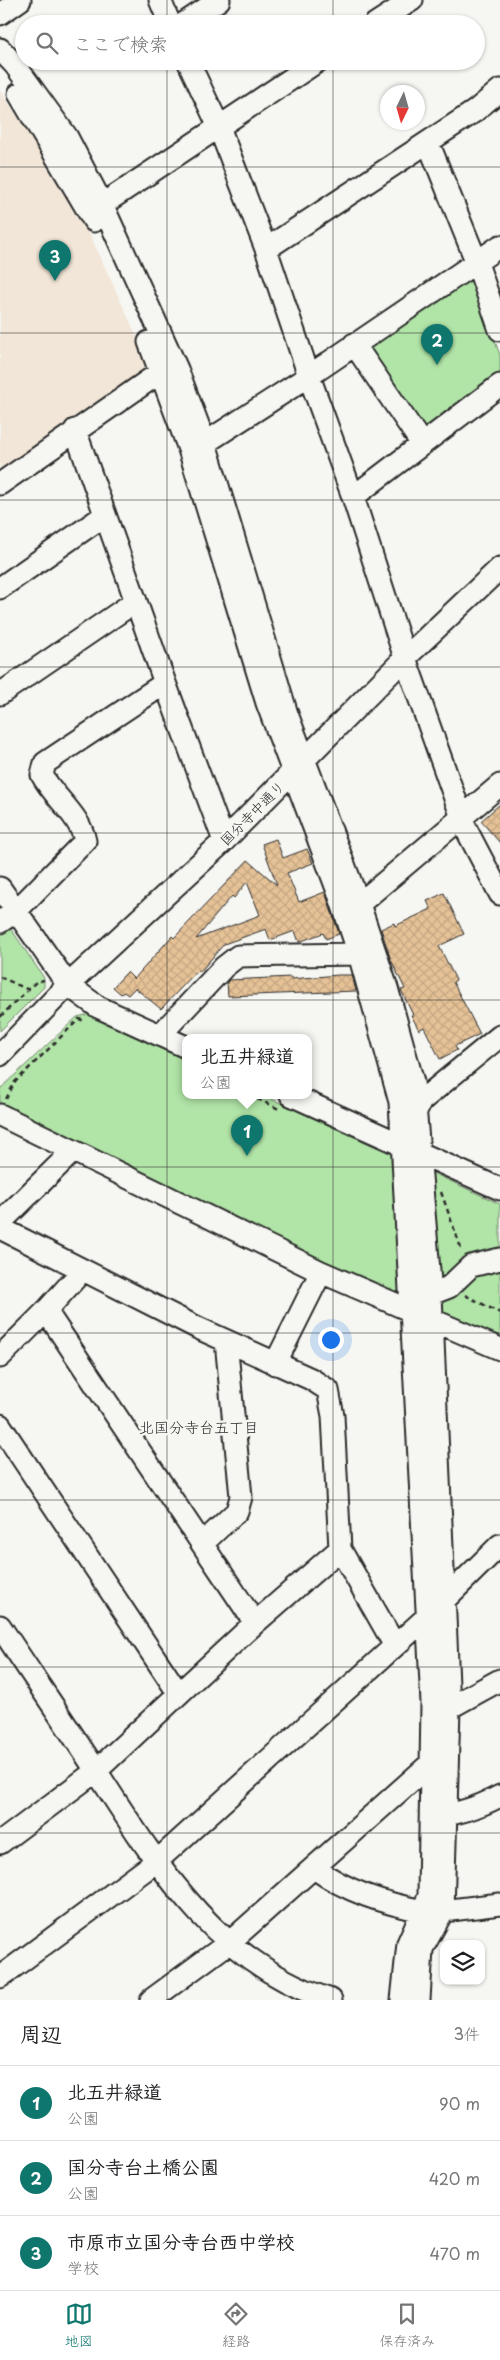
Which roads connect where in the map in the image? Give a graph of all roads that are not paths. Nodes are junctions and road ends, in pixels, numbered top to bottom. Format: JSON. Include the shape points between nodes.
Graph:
{"nodes":[{"id":1,"x":20,"y":0,"type":"edge"},
{"id":2,"x":160,"y":0,"type":"edge"},
{"id":3,"x":218,"y":0,"type":"edge"},
{"id":4,"x":412,"y":0,"type":"edge"},
{"id":5,"x":0,"y":14,"type":"edge"},
{"id":6,"x":166,"y":15,"type":"edge"},
{"id":7,"x":196,"y":15,"type":"edge"},
{"id":8,"x":389,"y":15,"type":"edge"},
{"id":9,"x":0,"y":49,"type":"edge"},
{"id":10,"x":0,"y":64,"type":"edge"},
{"id":11,"x":15,"y":65,"type":"edge"},
{"id":12,"x":19,"y":70,"type":"edge"},
{"id":13,"x":192,"y":70,"type":"edge"},
{"id":14,"x":304,"y":70,"type":"edge"},
{"id":15,"x":500,"y":90,"type":"edge"},
{"id":16,"x":219,"y":127,"type":"junction"},
{"id":17,"x":428,"y":142,"type":"junction"},
{"id":18,"x":96,"y":208,"type":"junction"},
{"id":19,"x":500,"y":246,"type":"edge"},
{"id":20,"x":266,"y":249,"type":"junction"},
{"id":21,"x":477,"y":263,"type":"junction"},
{"id":22,"x":500,"y":330,"type":"edge"},
{"id":23,"x":354,"y":344,"type":"junction"},
{"id":24,"x":162,"y":371,"type":"junction"},
{"id":25,"x":309,"y":376,"type":"junction"},
{"id":26,"x":500,"y":385,"type":"edge"},
{"id":27,"x":76,"y":430,"type":"junction"},
{"id":28,"x":422,"y":444,"type":"junction"},
{"id":29,"x":197,"y":446,"type":"junction"},
{"id":30,"x":0,"y":484,"type":"edge"},
{"id":31,"x":353,"y":497,"type":"junction"},
{"id":32,"x":105,"y":515,"type":"junction"},
{"id":33,"x":500,"y":568,"type":"edge"},
{"id":34,"x":0,"y":588,"type":"edge"},
{"id":35,"x":136,"y":601,"type":"junction"},
{"id":36,"x":405,"y":658,"type":"junction"},
{"id":37,"x":165,"y":683,"type":"junction"},
{"id":38,"x":0,"y":694,"type":"edge"},
{"id":39,"x":298,"y":766,"type":"junction"},
{"id":40,"x":500,"y":785,"type":"edge"},
{"id":41,"x":463,"y":816,"type":"junction"},
{"id":42,"x":224,"y":840,"type":"junction"},
{"id":43,"x":497,"y":881,"type":"edge"},
{"id":44,"x":0,"y":888,"type":"edge"},
{"id":45,"x":359,"y":904,"type":"junction"},
{"id":46,"x":8,"y":916,"type":"edge"},
{"id":47,"x":359,"y":954,"type":"junction"},
{"id":48,"x":68,"y":985,"type":"junction"},
{"id":49,"x":160,"y":1036,"type":"junction"},
{"id":50,"x":500,"y":1036,"type":"edge"},
{"id":51,"x":182,"y":1045,"type":"edge"},
{"id":52,"x":0,"y":1055,"type":"edge"},
{"id":53,"x":300,"y":1099,"type":"edge"},
{"id":54,"x":2,"y":1109,"type":"edge"},
{"id":55,"x":416,"y":1112,"type":"junction"},
{"id":56,"x":411,"y":1149,"type":"junction"},
{"id":57,"x":72,"y":1152,"type":"junction"},
{"id":58,"x":500,"y":1189,"type":"edge"},
{"id":59,"x":0,"y":1223,"type":"edge"},
{"id":60,"x":0,"y":1228,"type":"edge"},
{"id":61,"x":500,"y":1260,"type":"edge"},
{"id":62,"x":82,"y":1270,"type":"junction"},
{"id":63,"x":321,"y":1272,"type":"junction"},
{"id":64,"x":431,"y":1294,"type":"junction"},
{"id":65,"x":46,"y":1311,"type":"junction"},
{"id":66,"x":422,"y":1316,"type":"junction"},
{"id":67,"x":226,"y":1341,"type":"junction"},
{"id":68,"x":500,"y":1349,"type":"edge"},
{"id":69,"x":0,"y":1357,"type":"edge"},
{"id":70,"x":275,"y":1364,"type":"junction"},
{"id":71,"x":0,"y":1426,"type":"edge"},
{"id":72,"x":202,"y":1544,"type":"junction"},
{"id":73,"x":500,"y":1545,"type":"edge"},
{"id":74,"x":340,"y":1549,"type":"junction"},
{"id":75,"x":445,"y":1598,"type":"junction"},
{"id":76,"x":428,"y":1616,"type":"junction"},
{"id":77,"x":256,"y":1624,"type":"junction"},
{"id":78,"x":0,"y":1626,"type":"edge"},
{"id":79,"x":394,"y":1644,"type":"junction"},
{"id":80,"x":500,"y":1680,"type":"edge"},
{"id":81,"x":179,"y":1694,"type":"junction"},
{"id":82,"x":449,"y":1708,"type":"junction"},
{"id":83,"x":431,"y":1763,"type":"junction"},
{"id":84,"x":96,"y":1771,"type":"junction"},
{"id":85,"x":500,"y":1796,"type":"edge"},
{"id":86,"x":439,"y":1815,"type":"junction"},
{"id":87,"x":2,"y":1836,"type":"edge"},
{"id":88,"x":157,"y":1861,"type":"junction"},
{"id":89,"x":314,"y":1868,"type":"junction"},
{"id":90,"x":500,"y":1904,"type":"edge"},
{"id":91,"x":433,"y":1911,"type":"junction"},
{"id":92,"x":230,"y":1942,"type":"junction"},
{"id":93,"x":0,"y":1977,"type":"edge"},
{"id":94,"x":303,"y":1995,"type":"edge"},
{"id":95,"x":151,"y":2000,"type":"edge"},
{"id":96,"x":331,"y":2000,"type":"edge"},
{"id":97,"x":402,"y":2000,"type":"edge"},
{"id":98,"x":419,"y":2000,"type":"edge"}],
"edges":[{"from":1,"to":5,"type":"street"},
{"from":2,"to":6,"type":"street"},
{"from":3,"to":7,"type":"street"},
{"from":4,"to":8,"type":"street"},
{"from":9,"to":11,"type":"street"},
{"from":10,"to":18,"type":"street"},
{"from":12,"to":18,"type":"street","via":[[66,137]]},
{"from":13,"to":16,"type":"street"},
{"from":14,"to":16,"type":"street"},
{"from":15,"to":17,"type":"street"},
{"from":16,"to":18,"type":"street"},
{"from":16,"to":20,"type":"street"},
{"from":17,"to":20,"type":"street"},
{"from":17,"to":21,"type":"street"},
{"from":18,"to":24,"type":"street"},
{"from":18,"to":29,"type":"street","via":[[158,325]]},
{"from":19,"to":21,"type":"street"},
{"from":20,"to":25,"type":"street"},
{"from":21,"to":22,"type":"street"},
{"from":21,"to":23,"type":"street"},
{"from":23,"to":25,"type":"street"},
{"from":23,"to":28,"type":"street"},
{"from":24,"to":27,"type":"street"},
{"from":24,"to":29,"type":"street"},
{"from":25,"to":29,"type":"street"},
{"from":25,"to":31,"type":"street"},
{"from":26,"to":28,"type":"street"},
{"from":27,"to":30,"type":"street"},
{"from":27,"to":32,"type":"street"},
{"from":28,"to":31,"type":"street"},
{"from":29,"to":39,"type":"street","via":[[287,714]]},
{"from":31,"to":36,"type":"street"},
{"from":32,"to":34,"type":"street"},
{"from":32,"to":35,"type":"street"},
{"from":33,"to":36,"type":"street","name":"国分寺中通り"},
{"from":35,"to":37,"type":"street"},
{"from":35,"to":38,"type":"street"},
{"from":36,"to":39,"type":"street","name":"国分寺中通り"},
{"from":36,"to":41,"type":"street"},
{"from":37,"to":42,"type":"street"},
{"from":37,"to":46,"type":"street","via":[[45,763],[42,775],[83,829],[86,841]]},
{"from":39,"to":42,"type":"street","name":"国分寺中通り"},
{"from":39,"to":45,"type":"street"},
{"from":39,"to":47,"type":"street"},
{"from":40,"to":41,"type":"street"},
{"from":41,"to":43,"type":"street","via":[[466,830]]},
{"from":41,"to":45,"type":"street"},
{"from":42,"to":48,"type":"street","name":"国分寺中通り"},
{"from":44,"to":46,"type":"street"},
{"from":45,"to":55,"type":"street","via":[[413,1082]]},
{"from":46,"to":48,"type":"street"},
{"from":47,"to":49,"type":"street","via":[[238,956]]},
{"from":47,"to":56,"type":"street"},
{"from":48,"to":49,"type":"street","via":[[98,1007]]},
{"from":48,"to":52,"type":"street","name":"国分寺中通り"},
{"from":49,"to":51,"type":"street"},
{"from":50,"to":55,"type":"street","via":[[421,1101]]},
{"from":53,"to":56,"type":"street"},
{"from":54,"to":57,"type":"street"},
{"from":55,"to":56,"type":"street"},
{"from":56,"to":58,"type":"street"},
{"from":56,"to":64,"type":"street"},
{"from":56,"to":66,"type":"street"},
{"from":57,"to":59,"type":"street"},
{"from":57,"to":63,"type":"street"},
{"from":60,"to":62,"type":"street"},
{"from":61,"to":64,"type":"street","via":[[471,1266],[449,1287]]},
{"from":62,"to":65,"type":"street"},
{"from":62,"to":67,"type":"street"},
{"from":63,"to":66,"type":"street"},
{"from":63,"to":70,"type":"street"},
{"from":64,"to":66,"type":"street"},
{"from":65,"to":69,"type":"street"},
{"from":65,"to":72,"type":"street"},
{"from":66,"to":68,"type":"street"},
{"from":66,"to":75,"type":"street"},
{"from":66,"to":76,"type":"street"},
{"from":67,"to":70,"type":"street"},
{"from":67,"to":72,"type":"street","via":[[241,1497],[238,1511]]},
{"from":70,"to":74,"type":"street","via":[[312,1378],[328,1390],[333,1416]]},
{"from":71,"to":81,"type":"street"},
{"from":72,"to":77,"type":"street"},
{"from":73,"to":75,"type":"street"},
{"from":74,"to":77,"type":"street"},
{"from":74,"to":79,"type":"street"},
{"from":75,"to":76,"type":"street"},
{"from":75,"to":82,"type":"street"},
{"from":76,"to":79,"type":"street"},
{"from":76,"to":83,"type":"street"},
{"from":77,"to":81,"type":"street"},
{"from":78,"to":84,"type":"street"},
{"from":79,"to":88,"type":"street"},
{"from":80,"to":82,"type":"street"},
{"from":81,"to":84,"type":"street"},
{"from":82,"to":86,"type":"street"},
{"from":83,"to":86,"type":"street"},
{"from":83,"to":89,"type":"street"},
{"from":84,"to":87,"type":"street"},
{"from":84,"to":88,"type":"street"},
{"from":85,"to":86,"type":"street","via":[[481,1806]]},
{"from":86,"to":91,"type":"street"},
{"from":88,"to":92,"type":"street","via":[[183,1897]]},
{"from":88,"to":93,"type":"street"},
{"from":89,"to":91,"type":"street","via":[[335,1883],[367,1897]]},
{"from":89,"to":92,"type":"street"},
{"from":90,"to":91,"type":"street"},
{"from":91,"to":97,"type":"street","via":[[408,1943]]},
{"from":91,"to":98,"type":"street","via":[[422,1949]]},
{"from":92,"to":94,"type":"street"},
{"from":92,"to":95,"type":"street"},
{"from":94,"to":96,"type":"street"}]}
